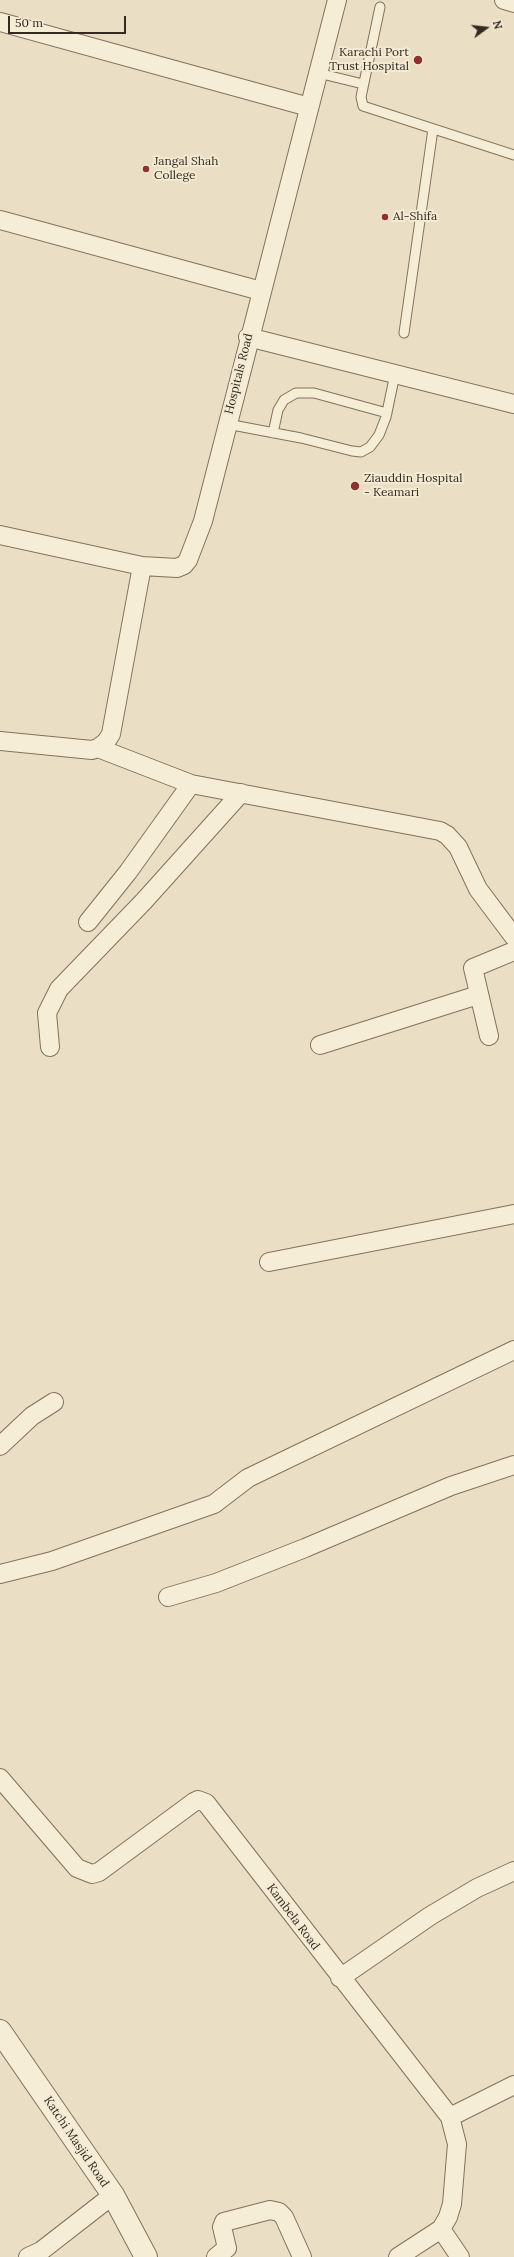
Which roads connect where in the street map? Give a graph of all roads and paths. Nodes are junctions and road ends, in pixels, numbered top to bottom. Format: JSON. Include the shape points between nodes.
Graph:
{"nodes":[{"id":1,"x":337,"y":0,"type":"edge"},
{"id":2,"x":504,"y":0,"type":"edge"},
{"id":3,"x":514,"y":3,"type":"edge"},
{"id":4,"x":380,"y":7,"type":"dead end"},
{"id":5,"x":0,"y":22,"type":"edge"},
{"id":6,"x":318,"y":73,"type":"junction"},
{"id":7,"x":364,"y":84,"type":"junction"},
{"id":8,"x":309,"y":107,"type":"junction"},
{"id":9,"x":433,"y":129,"type":"junction"},
{"id":10,"x":514,"y":154,"type":"edge"},
{"id":11,"x":0,"y":220,"type":"edge"},
{"id":12,"x":261,"y":291,"type":"junction"},
{"id":13,"x":404,"y":333,"type":"dead end"},
{"id":14,"x":248,"y":338,"type":"junction"},
{"id":15,"x":395,"y":374,"type":"junction"},
{"id":16,"x":514,"y":404,"type":"edge"},
{"id":17,"x":387,"y":413,"type":"junction"},
{"id":18,"x":227,"y":424,"type":"junction"},
{"id":19,"x":273,"y":433,"type":"junction"},
{"id":20,"x":0,"y":536,"type":"edge"},
{"id":21,"x":142,"y":566,"type":"junction"},
{"id":22,"x":0,"y":741,"type":"edge"},
{"id":23,"x":98,"y":748,"type":"junction"},
{"id":24,"x":190,"y":784,"type":"junction"},
{"id":25,"x":241,"y":794,"type":"junction"},
{"id":26,"x":88,"y":922,"type":"dead end"},
{"id":27,"x":514,"y":937,"type":"edge"},
{"id":28,"x":514,"y":951,"type":"edge"},
{"id":29,"x":478,"y":996,"type":"junction"},
{"id":30,"x":489,"y":1036,"type":"dead end"},
{"id":31,"x":320,"y":1045,"type":"dead end"},
{"id":32,"x":50,"y":1048,"type":"dead end"},
{"id":33,"x":514,"y":1214,"type":"edge"},
{"id":34,"x":269,"y":1262,"type":"dead end"},
{"id":35,"x":514,"y":1350,"type":"edge"},
{"id":36,"x":54,"y":1402,"type":"dead end"},
{"id":37,"x":0,"y":1446,"type":"edge"},
{"id":38,"x":514,"y":1465,"type":"edge"},
{"id":39,"x":0,"y":1574,"type":"edge"},
{"id":40,"x":168,"y":1597,"type":"dead end"},
{"id":41,"x":0,"y":1778,"type":"edge"},
{"id":42,"x":514,"y":1871,"type":"edge"},
{"id":43,"x":340,"y":1978,"type":"junction"},
{"id":44,"x":0,"y":2031,"type":"edge"},
{"id":45,"x":514,"y":2085,"type":"edge"},
{"id":46,"x":450,"y":2118,"type":"junction"},
{"id":47,"x":113,"y":2195,"type":"junction"},
{"id":48,"x":441,"y":2229,"type":"junction"},
{"id":49,"x":400,"y":2256,"type":"edge"},
{"id":50,"x":28,"y":2257,"type":"edge"},
{"id":51,"x":146,"y":2257,"type":"edge"},
{"id":52,"x":216,"y":2257,"type":"edge"},
{"id":53,"x":302,"y":2257,"type":"edge"},
{"id":54,"x":460,"y":2257,"type":"edge"}],
"edges":[{"from":1,"to":6,"type":"street","name":"Hospitals Road"},
{"from":2,"to":3,"type":"street"},
{"from":4,"to":7,"type":"lane"},
{"from":5,"to":8,"type":"street"},
{"from":6,"to":7,"type":"lane"},
{"from":6,"to":8,"type":"street","name":"Hospitals Road"},
{"from":7,"to":9,"type":"lane","via":[[361,102],[368,109]]},
{"from":8,"to":12,"type":"street","name":"Hospitals Road"},
{"from":9,"to":10,"type":"lane"},
{"from":9,"to":13,"type":"lane"},
{"from":11,"to":12,"type":"street"},
{"from":12,"to":14,"type":"street","name":"Hospitals Road"},
{"from":14,"to":15,"type":"street"},
{"from":14,"to":18,"type":"street","name":"Hospitals Road"},
{"from":15,"to":16,"type":"street"},
{"from":15,"to":17,"type":"lane"},
{"from":17,"to":19,"type":"lane","via":[[379,434],[370,447],[361,452]]},
{"from":17,"to":19,"type":"lane","via":[[314,393],[296,393],[284,400],[278,410]]},
{"from":18,"to":19,"type":"lane"},
{"from":18,"to":21,"type":"street","name":"Hospitals Road","via":[[202,521],[188,560],[177,568]]},
{"from":20,"to":21,"type":"street","name":"Hospitals Road"},
{"from":21,"to":23,"type":"street","via":[[111,734]]},
{"from":22,"to":23,"type":"street","via":[[92,750]]},
{"from":23,"to":24,"type":"street"},
{"from":24,"to":25,"type":"street"},
{"from":24,"to":26,"type":"street","via":[[120,883]]},
{"from":25,"to":27,"type":"street","via":[[440,831],[458,847],[478,889]]},
{"from":25,"to":32,"type":"street","via":[[144,901],[59,989],[46,1013]]},
{"from":28,"to":29,"type":"street","via":[[473,968]]},
{"from":29,"to":30,"type":"street"},
{"from":29,"to":31,"type":"street"},
{"from":33,"to":34,"type":"street"},
{"from":35,"to":39,"type":"street","via":[[248,1478],[214,1504],[52,1561]]},
{"from":36,"to":37,"type":"street","via":[[32,1416]]},
{"from":38,"to":40,"type":"street","via":[[450,1486],[223,1580]]},
{"from":41,"to":43,"type":"street","name":"Kambela Road","via":[[77,1868],[92,1874],[100,1872],[194,1802],[202,1800]]},
{"from":42,"to":43,"type":"street","via":[[477,1888],[430,1916]]},
{"from":43,"to":46,"type":"street","name":"Kambela Road"},
{"from":44,"to":47,"type":"street","name":"Katchi Masjid Road"},
{"from":45,"to":46,"type":"street"},
{"from":46,"to":48,"type":"street","name":"Kambela Road","via":[[455,2130],[456,2152],[452,2204]]},
{"from":47,"to":50,"type":"street","via":[[41,2251]]},
{"from":47,"to":51,"type":"street","name":"Katchi Masjid Road"},
{"from":48,"to":49,"type":"street"},
{"from":48,"to":54,"type":"street"},
{"from":52,"to":53,"type":"street","via":[[227,2248],[222,2227],[224,2222],[270,2210],[279,2212],[284,2217]]}]}
